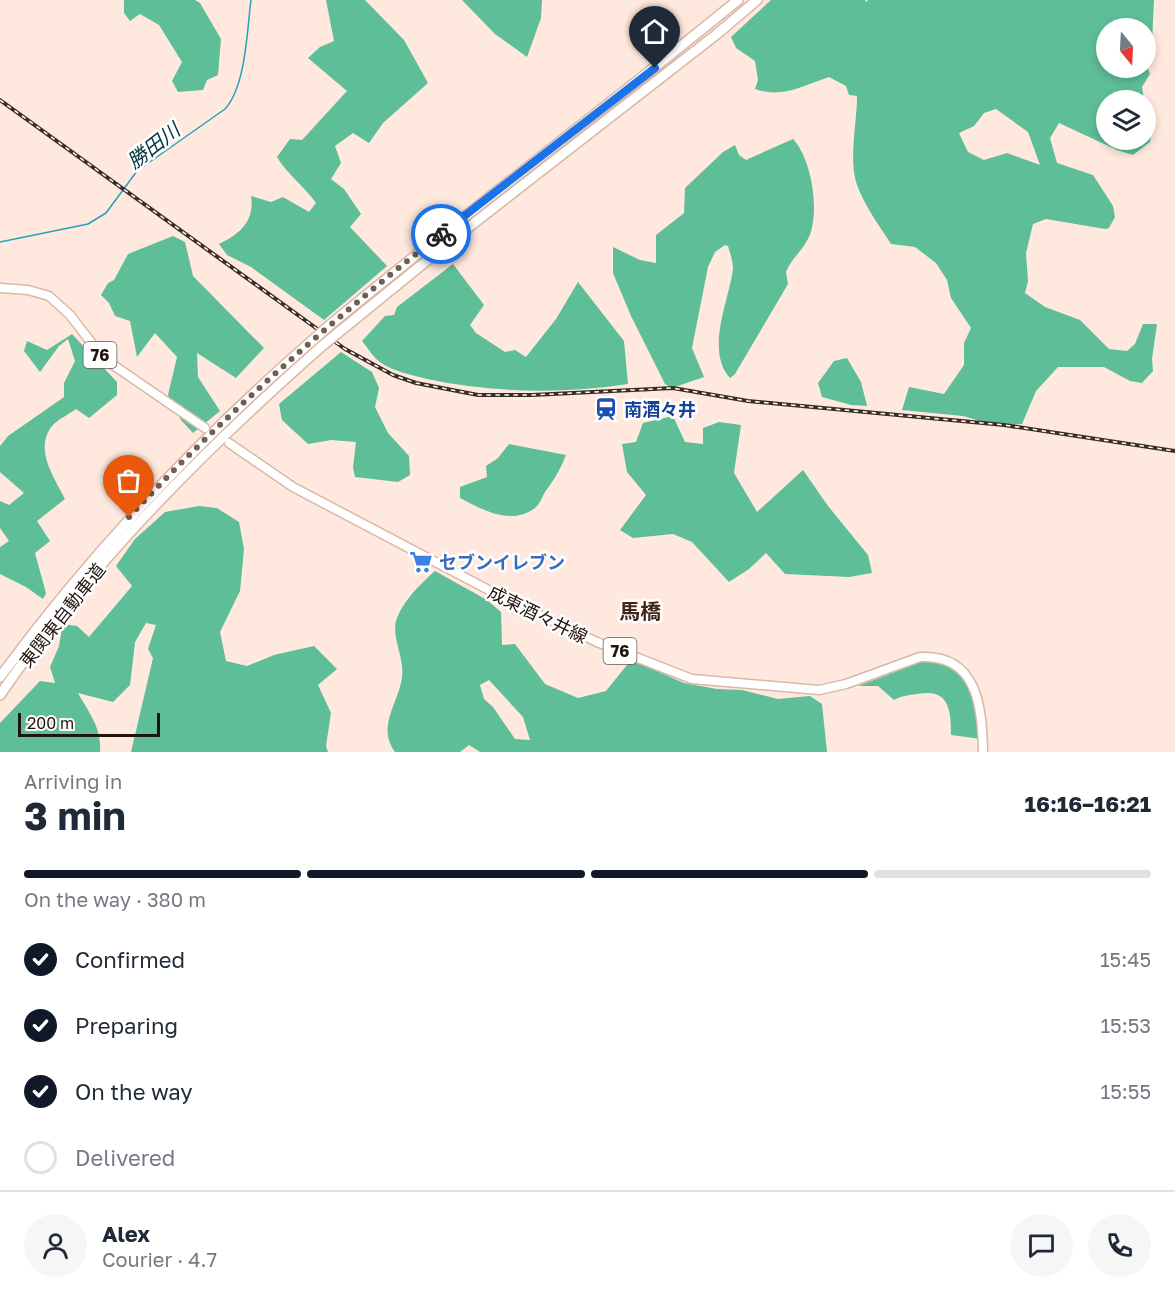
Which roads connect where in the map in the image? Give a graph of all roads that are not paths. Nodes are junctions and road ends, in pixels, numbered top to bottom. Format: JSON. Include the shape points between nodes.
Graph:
{"nodes":[{"id":1,"x":738,"y":0,"type":"edge"},
{"id":2,"x":757,"y":0,"type":"edge"},
{"id":3,"x":0,"y":288,"type":"edge"},
{"id":4,"x":206,"y":428,"type":"dead end"},
{"id":5,"x":229,"y":443,"type":"dead end"},
{"id":6,"x":0,"y":677,"type":"edge"},
{"id":7,"x":0,"y":696,"type":"edge"},
{"id":8,"x":983,"y":752,"type":"edge"}],
"edges":[{"from":1,"to":6,"type":"highway","name":"東関東自動車道","bridge":true,"via":[[430,243],[232,413],[147,497],[80,573]]},
{"from":2,"to":7,"type":"highway","name":"東関東自動車道","bridge":true,"via":[[339,332],[239,421],[88,580]]},
{"from":3,"to":4,"type":"main road","number":"76","via":[[49,296],[70,315],[102,358]]},
{"from":5,"to":8,"type":"main road","name":"成東酒々井線","number":"76","via":[[293,487],[502,597],[597,642],[692,679],[819,690],[920,657],[945,661],[963,671],[974,684]]}]}
